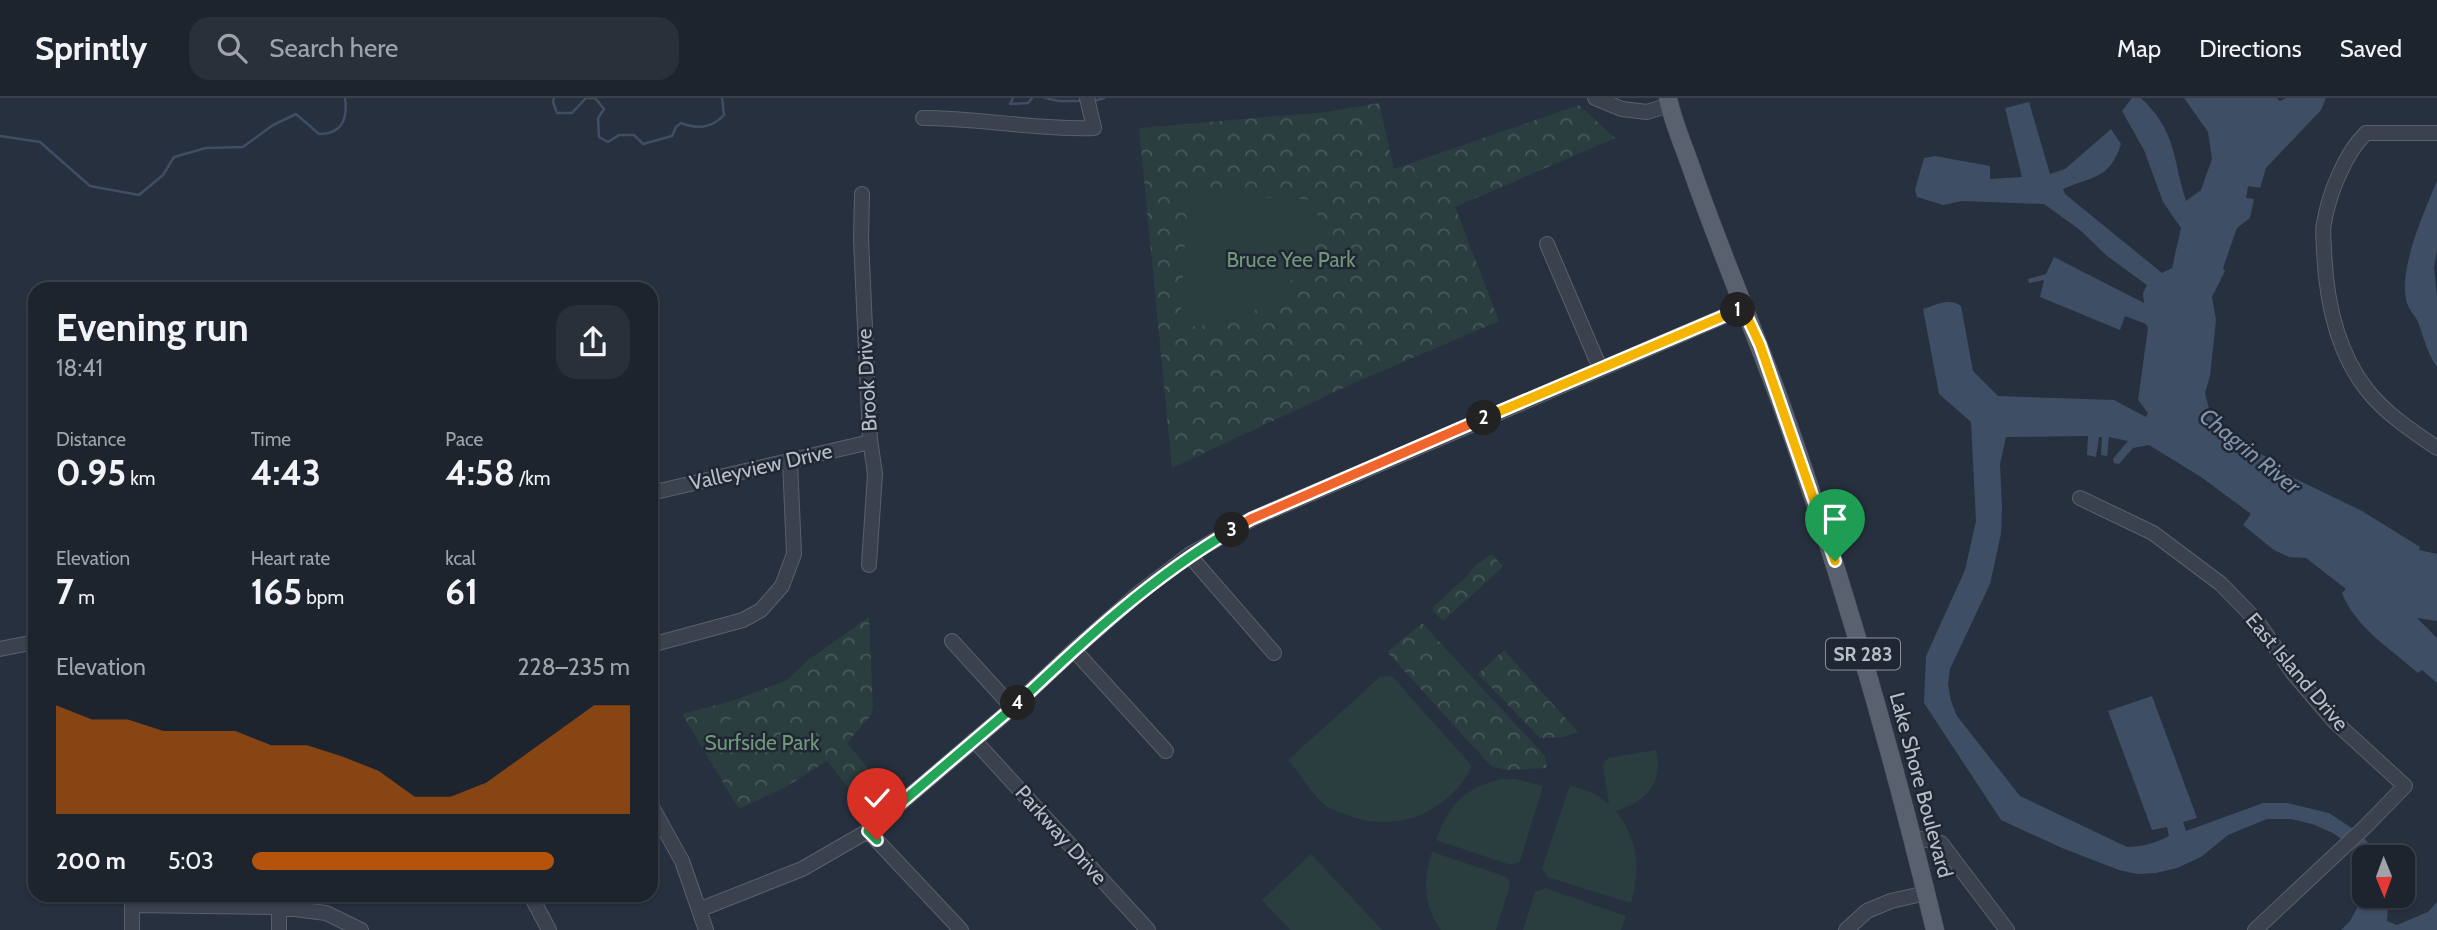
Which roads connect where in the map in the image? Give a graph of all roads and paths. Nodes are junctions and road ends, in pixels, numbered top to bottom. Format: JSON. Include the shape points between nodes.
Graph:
{"nodes":[{"id":1,"x":1595,"y":98,"type":"edge"},
{"id":2,"x":1669,"y":101,"type":"edge"},
{"id":3,"x":1089,"y":105,"type":"edge"},
{"id":4,"x":923,"y":118,"type":"dead end"},
{"id":5,"x":2437,"y":133,"type":"edge"},
{"id":6,"x":862,"y":194,"type":"dead end"},
{"id":7,"x":1547,"y":244,"type":"dead end"},
{"id":8,"x":1743,"y":308,"type":"junction"},
{"id":9,"x":1600,"y":368,"type":"junction"},
{"id":10,"x":870,"y":442,"type":"junction"},
{"id":11,"x":2437,"y":448,"type":"edge"},
{"id":12,"x":790,"y":461,"type":"junction"},
{"id":13,"x":658,"y":491,"type":"edge"},
{"id":14,"x":2080,"y":498,"type":"dead end"},
{"id":15,"x":1189,"y":555,"type":"junction"},
{"id":16,"x":869,"y":565,"type":"dead end"},
{"id":17,"x":952,"y":641,"type":"dead end"},
{"id":18,"x":28,"y":643,"type":"edge"},
{"id":19,"x":658,"y":643,"type":"edge"},
{"id":20,"x":0,"y":649,"type":"edge"},
{"id":21,"x":1073,"y":650,"type":"junction"},
{"id":22,"x":1274,"y":653,"type":"dead end"},
{"id":23,"x":1013,"y":708,"type":"junction"},
{"id":24,"x":974,"y":740,"type":"junction"},
{"id":25,"x":1166,"y":751,"type":"dead end"},
{"id":26,"x":658,"y":818,"type":"edge"},
{"id":27,"x":868,"y":831,"type":"junction"},
{"id":28,"x":1912,"y":837,"type":"junction"},
{"id":29,"x":1926,"y":894,"type":"junction"},
{"id":30,"x":132,"y":902,"type":"edge"},
{"id":31,"x":279,"y":902,"type":"edge"},
{"id":32,"x":286,"y":902,"type":"edge"},
{"id":33,"x":534,"y":902,"type":"edge"},
{"id":34,"x":701,"y":909,"type":"junction"},
{"id":35,"x":132,"y":930,"type":"edge"},
{"id":36,"x":279,"y":930,"type":"edge"},
{"id":37,"x":361,"y":930,"type":"edge"},
{"id":38,"x":549,"y":930,"type":"edge"},
{"id":39,"x":706,"y":930,"type":"edge"},
{"id":40,"x":961,"y":930,"type":"edge"},
{"id":41,"x":1148,"y":930,"type":"edge"},
{"id":42,"x":1847,"y":930,"type":"edge"},
{"id":43,"x":1935,"y":930,"type":"edge"},
{"id":44,"x":2007,"y":930,"type":"edge"},
{"id":45,"x":2255,"y":930,"type":"edge"}],
"edges":[{"from":1,"to":2,"type":"street","via":[[1622,109],[1647,112]]},
{"from":2,"to":8,"type":"main road","name":"Lake Shore Boulevard","number":"SR 283"},
{"from":3,"to":4,"type":"street","via":[[1094,128]]},
{"from":5,"to":11,"type":"street","via":[[2366,133],[2344,162],[2324,224],[2330,307],[2348,358],[2366,389]]},
{"from":6,"to":10,"type":"street","name":"Brook Drive"},
{"from":7,"to":9,"type":"street"},
{"from":8,"to":9,"type":"street"},
{"from":8,"to":28,"type":"main road","name":"Lake Shore Boulevard","number":"SR 283","via":[[1835,561]]},
{"from":9,"to":15,"type":"street","via":[[1251,519]]},
{"from":10,"to":12,"type":"street","name":"Valleyview Drive"},
{"from":10,"to":16,"type":"street","name":"Brook Drive","via":[[875,474]]},
{"from":12,"to":13,"type":"street","name":"Valleyview Drive"},
{"from":12,"to":19,"type":"street","via":[[794,554],[782,586],[761,610],[743,620]]},
{"from":14,"to":45,"type":"street","name":"East Island Drive","via":[[2153,533],[2221,584],[2267,634],[2334,721],[2405,786]]},
{"from":15,"to":21,"type":"street"},
{"from":15,"to":22,"type":"street"},
{"from":17,"to":23,"type":"street"},
{"from":18,"to":20,"type":"street"},
{"from":21,"to":23,"type":"street"},
{"from":21,"to":25,"type":"street"},
{"from":23,"to":24,"type":"street"},
{"from":24,"to":27,"type":"street"},
{"from":24,"to":41,"type":"street","name":"Parkway Drive"},
{"from":26,"to":34,"type":"street"},
{"from":27,"to":34,"type":"street","via":[[802,869]]},
{"from":27,"to":40,"type":"street"},
{"from":28,"to":29,"type":"main road","name":"Lake Shore Boulevard","number":"SR 283"},
{"from":28,"to":44,"type":"street","via":[[1941,843]]},
{"from":29,"to":42,"type":"street","via":[[1867,911]]},
{"from":29,"to":43,"type":"main road","name":"Lake Shore Boulevard","number":"SR 283"},
{"from":30,"to":35,"type":"street"},
{"from":31,"to":36,"type":"street"},
{"from":32,"to":37,"type":"street","via":[[326,913]]},
{"from":33,"to":38,"type":"street"},
{"from":34,"to":39,"type":"street"}]}
